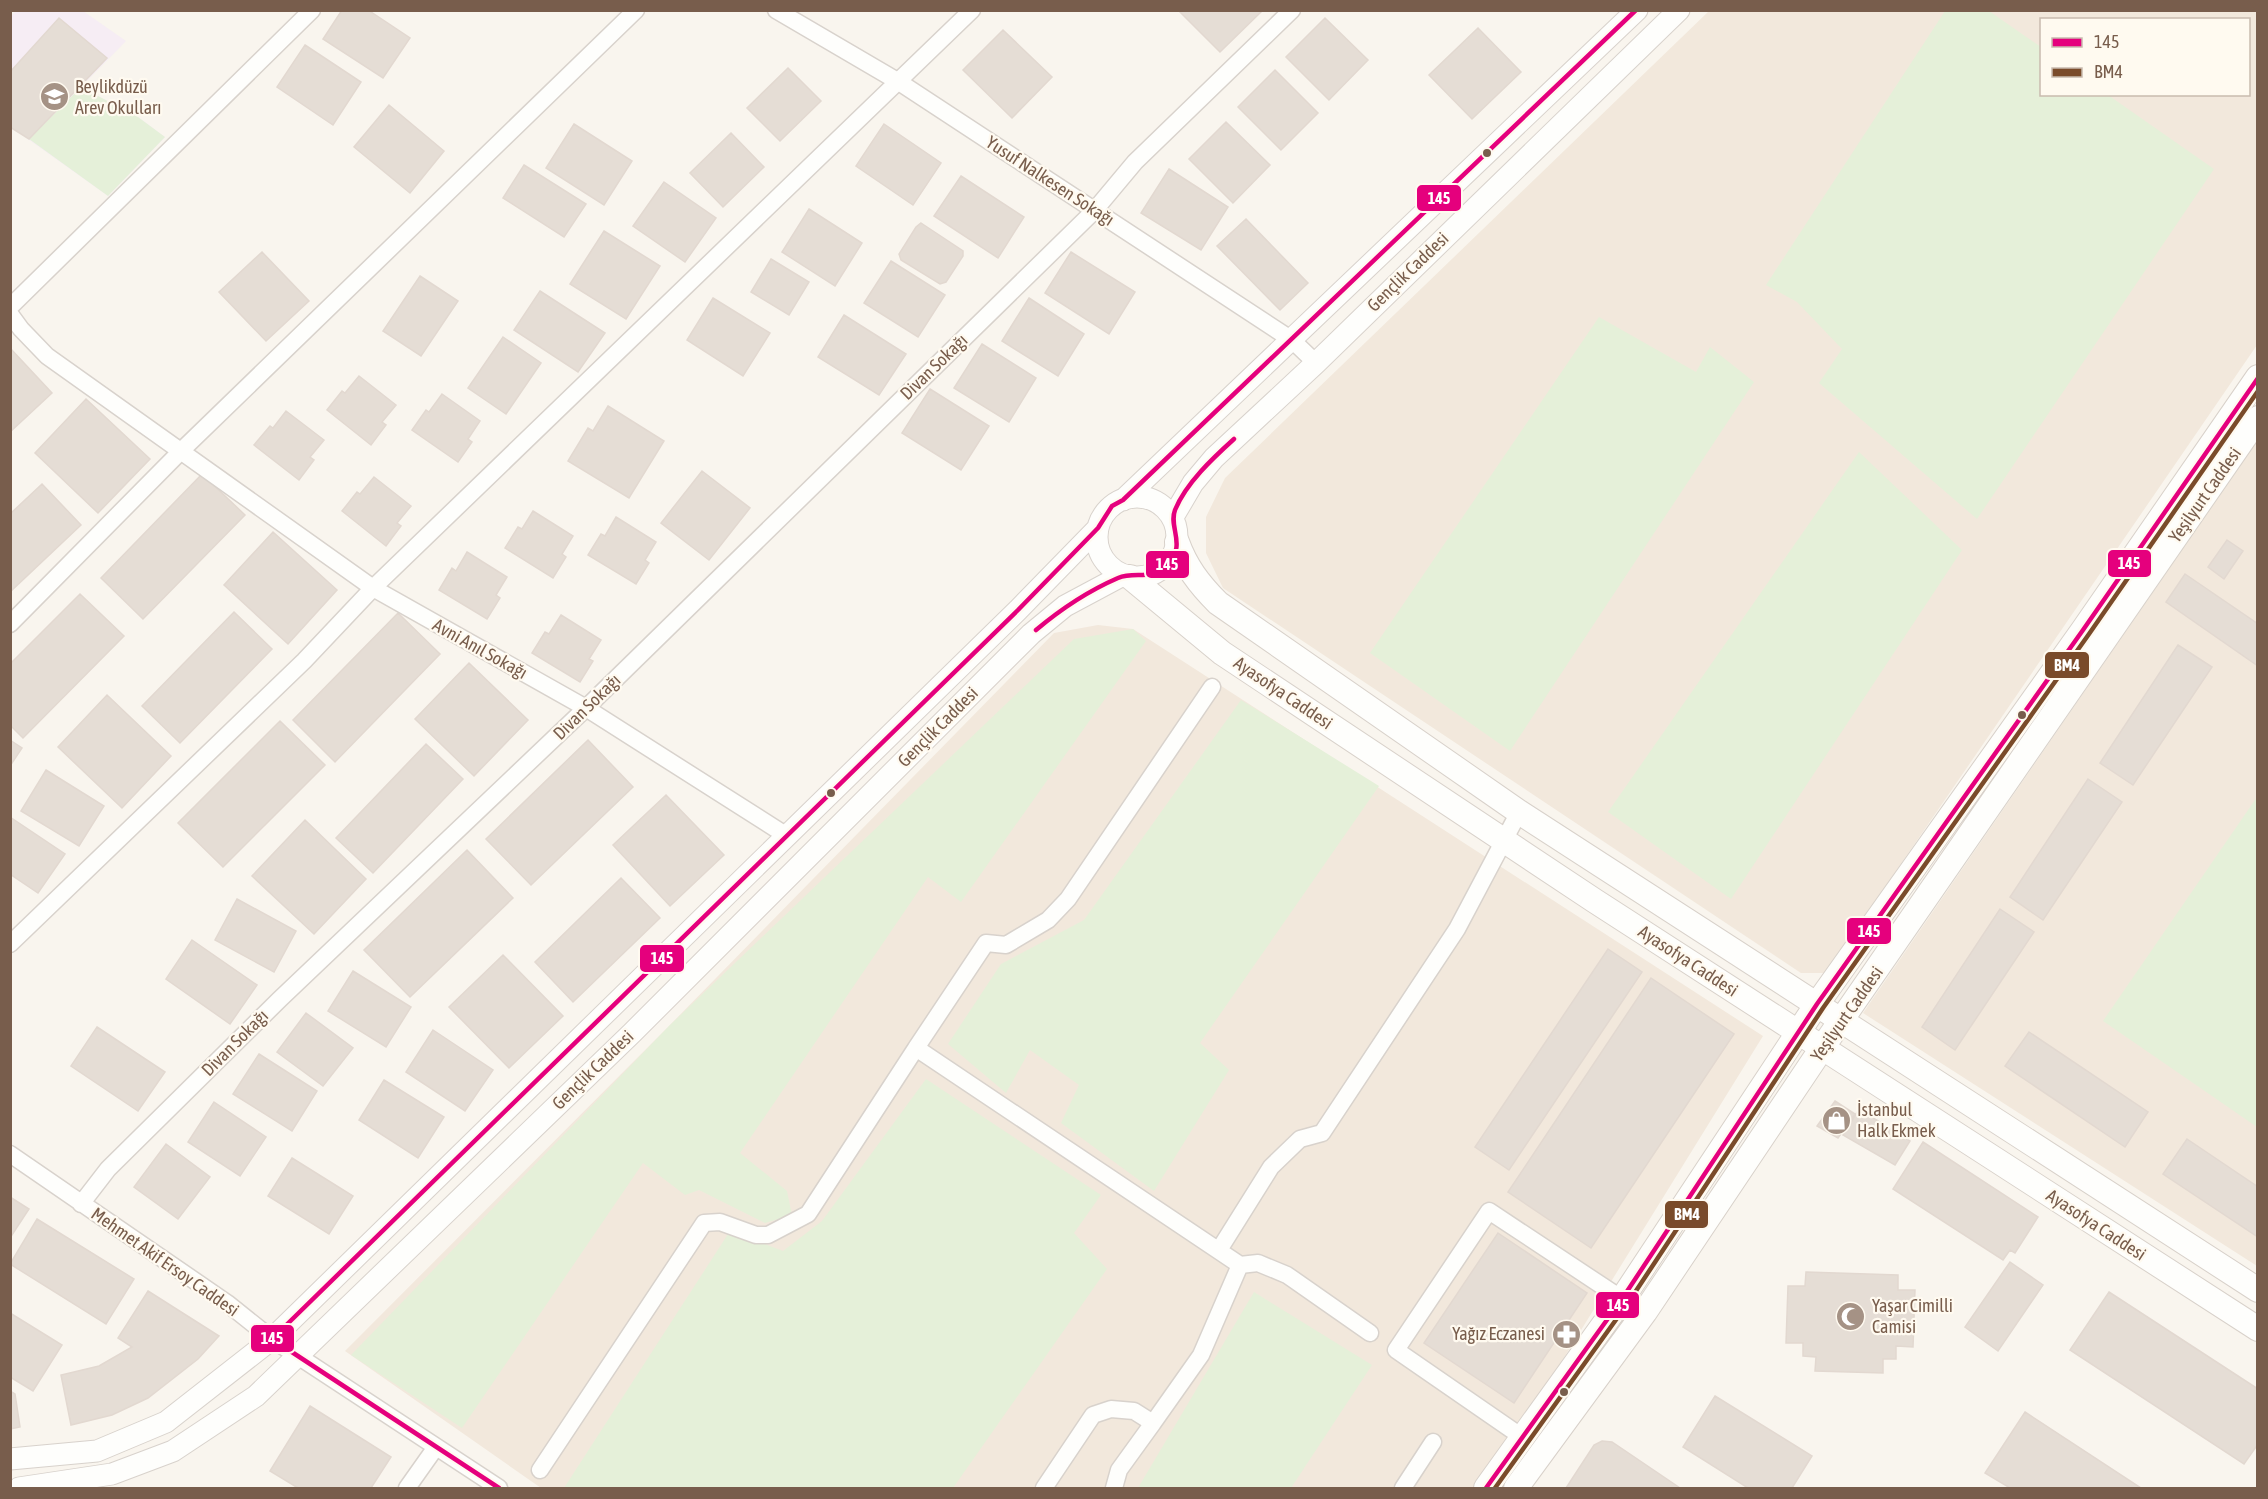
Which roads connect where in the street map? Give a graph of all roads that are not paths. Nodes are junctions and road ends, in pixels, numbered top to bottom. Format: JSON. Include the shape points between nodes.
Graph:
{"nodes":[{"id":1,"x":312,"y":10,"type":"edge"},
{"id":2,"x":636,"y":10,"type":"edge"},
{"id":3,"x":776,"y":10,"type":"edge"},
{"id":4,"x":972,"y":10,"type":"edge"},
{"id":5,"x":1292,"y":10,"type":"edge"},
{"id":6,"x":1636,"y":10,"type":"edge"},
{"id":7,"x":1678,"y":10,"type":"edge"},
{"id":8,"x":899,"y":82,"type":"junction"},
{"id":9,"x":1094,"y":211,"type":"junction"},
{"id":10,"x":10,"y":307,"type":"edge"},
{"id":11,"x":10,"y":314,"type":"edge"},
{"id":12,"x":1292,"y":340,"type":"junction"},
{"id":13,"x":1316,"y":363,"type":"junction"},
{"id":14,"x":2258,"y":377,"type":"edge"},
{"id":15,"x":2258,"y":418,"type":"edge"},
{"id":16,"x":182,"y":450,"type":"junction"},
{"id":17,"x":1123,"y":500,"type":"junction"},
{"id":18,"x":1173,"y":517,"type":"junction"},
{"id":19,"x":1098,"y":528,"type":"junction"},
{"id":20,"x":2167,"y":529,"type":"junction"},
{"id":21,"x":1177,"y":542,"type":"junction"},
{"id":22,"x":1127,"y":576,"type":"junction"},
{"id":23,"x":373,"y":588,"type":"junction"},
{"id":24,"x":2112,"y":588,"type":"junction"},
{"id":25,"x":2132,"y":603,"type":"junction"},
{"id":26,"x":10,"y":624,"type":"edge"},
{"id":27,"x":1212,"y":687,"type":"dead end"},
{"id":28,"x":586,"y":708,"type":"junction"},
{"id":29,"x":1519,"y":812,"type":"junction"},
{"id":30,"x":787,"y":836,"type":"junction"},
{"id":31,"x":1502,"y":839,"type":"junction"},
{"id":32,"x":10,"y":944,"type":"edge"},
{"id":33,"x":1817,"y":1004,"type":"junction"},
{"id":34,"x":1843,"y":1021,"type":"junction"},
{"id":35,"x":1798,"y":1033,"type":"junction"},
{"id":36,"x":916,"y":1048,"type":"junction"},
{"id":37,"x":1822,"y":1048,"type":"junction"},
{"id":38,"x":10,"y":1154,"type":"edge"},
{"id":39,"x":81,"y":1204,"type":"junction"},
{"id":40,"x":1220,"y":1250,"type":"junction"},
{"id":41,"x":1240,"y":1265,"type":"junction"},
{"id":42,"x":2258,"y":1290,"type":"edge"},
{"id":43,"x":1622,"y":1299,"type":"junction"},
{"id":44,"x":1645,"y":1312,"type":"junction"},
{"id":45,"x":2258,"y":1329,"type":"edge"},
{"id":46,"x":1370,"y":1333,"type":"dead end"},
{"id":47,"x":272,"y":1339,"type":"junction"},
{"id":48,"x":297,"y":1355,"type":"junction"},
{"id":49,"x":1153,"y":1423,"type":"junction"},
{"id":50,"x":1522,"y":1437,"type":"junction"},
{"id":51,"x":1433,"y":1442,"type":"dead end"},
{"id":52,"x":436,"y":1447,"type":"junction"},
{"id":53,"x":10,"y":1459,"type":"edge"},
{"id":54,"x":540,"y":1470,"type":"dead end"},
{"id":55,"x":107,"y":1481,"type":"edge"},
{"id":56,"x":19,"y":1488,"type":"edge"},
{"id":57,"x":407,"y":1488,"type":"edge"},
{"id":58,"x":499,"y":1488,"type":"edge"},
{"id":59,"x":1044,"y":1488,"type":"edge"},
{"id":60,"x":1114,"y":1488,"type":"edge"},
{"id":61,"x":1403,"y":1488,"type":"edge"},
{"id":62,"x":1486,"y":1488,"type":"edge"},
{"id":63,"x":1516,"y":1488,"type":"edge"}],
"edges":[{"from":1,"to":10,"type":"street"},
{"from":2,"to":16,"type":"street"},
{"from":3,"to":8,"type":"street","name":"Yusuf Nalkesen Sokağı"},
{"from":4,"to":8,"type":"street"},
{"from":5,"to":9,"type":"street","name":"Divan Sokağı","via":[[1135,162]]},
{"from":6,"to":12,"type":"street","name":"Gençlik Caddesi"},
{"from":7,"to":13,"type":"street","name":"Gençlik Caddesi"},
{"from":8,"to":9,"type":"street","name":"Yusuf Nalkesen Sokağı"},
{"from":8,"to":23,"type":"street"},
{"from":9,"to":12,"type":"street","name":"Yusuf Nalkesen Sokağı"},
{"from":9,"to":28,"type":"street","name":"Divan Sokağı"},
{"from":11,"to":16,"type":"street","name":"Avni Anıl Sokağı","via":[[47,356]]},
{"from":12,"to":13,"type":"street","name":"Yusuf Nalkesen Sokağı"},
{"from":12,"to":17,"type":"street","name":"Gençlik Caddesi"},
{"from":13,"to":18,"type":"street","name":"Gençlik Caddesi","via":[[1214,458]]},
{"from":14,"to":20,"type":"main road","name":"Yeşilyurt Caddesi"},
{"from":15,"to":20,"type":"main road","name":"Yeşilyurt Caddesi"},
{"from":16,"to":23,"type":"street","name":"Avni Anıl Sokağı"},
{"from":16,"to":26,"type":"street"},
{"from":17,"to":18,"type":"street","via":[[1151,500]]},
{"from":17,"to":19,"type":"street","via":[[1112,506]]},
{"from":18,"to":21,"type":"street"},
{"from":19,"to":22,"type":"street","via":[[1100,554],[1108,565]]},
{"from":19,"to":30,"type":"street","name":"Gençlik Caddesi"},
{"from":20,"to":24,"type":"main road","name":"Yeşilyurt Caddesi"},
{"from":20,"to":25,"type":"main road","name":"Yeşilyurt Caddesi"},
{"from":21,"to":22,"type":"street","via":[[1174,555],[1156,573]]},
{"from":21,"to":29,"type":"main road","name":"Ayasofya Caddesi","via":[[1185,564],[1218,603]]},
{"from":22,"to":31,"type":"main road","name":"Ayasofya Caddesi","via":[[1222,652]]},
{"from":22,"to":48,"type":"street","name":"Gençlik Caddesi","via":[[1065,606],[1031,634],[640,1024]]},
{"from":23,"to":28,"type":"street","name":"Avni Anıl Sokağı"},
{"from":23,"to":32,"type":"street","via":[[304,661]]},
{"from":24,"to":25,"type":"main road"},
{"from":24,"to":33,"type":"main road","name":"Yeşilyurt Caddesi"},
{"from":25,"to":34,"type":"main road","name":"Yeşilyurt Caddesi"},
{"from":27,"to":36,"type":"street","via":[[1068,899],[1048,920],[1006,945],[986,943]]},
{"from":28,"to":30,"type":"street","name":"Avni Anıl Sokağı"},
{"from":28,"to":39,"type":"street","name":"Divan Sokağı","via":[[264,1015],[108,1169]]},
{"from":29,"to":31,"type":"street"},
{"from":29,"to":33,"type":"main road","name":"Ayasofya Caddesi"},
{"from":30,"to":47,"type":"street","name":"Gençlik Caddesi"},
{"from":31,"to":35,"type":"main road","name":"Ayasofya Caddesi"},
{"from":31,"to":40,"type":"street","via":[[1457,929],[1322,1133],[1300,1139],[1271,1167]]},
{"from":33,"to":34,"type":"main road","name":"Ayasofya Caddesi"},
{"from":33,"to":35,"type":"main road","name":"Yeşilyurt Caddesi"},
{"from":34,"to":37,"type":"main road","name":"Yeşilyurt Caddesi"},
{"from":34,"to":42,"type":"main road","name":"Ayasofya Caddesi"},
{"from":35,"to":37,"type":"main road","name":"Ayasofya Caddesi"},
{"from":35,"to":43,"type":"main road","name":"Yeşilyurt Caddesi"},
{"from":36,"to":40,"type":"street"},
{"from":36,"to":54,"type":"street","via":[[808,1214],[768,1235],[756,1235],[720,1222],[704,1223]]},
{"from":37,"to":44,"type":"main road","name":"Yeşilyurt Caddesi"},
{"from":37,"to":45,"type":"main road","name":"Ayasofya Caddesi"},
{"from":38,"to":39,"type":"street","name":"Mehmet Akif Ersoy Caddesi"},
{"from":39,"to":47,"type":"street","name":"Mehmet Akif Ersoy Caddesi","via":[[227,1303]]},
{"from":40,"to":41,"type":"street"},
{"from":41,"to":46,"type":"street","via":[[1258,1263],[1287,1275]]},
{"from":41,"to":49,"type":"street","via":[[1201,1355]]},
{"from":43,"to":44,"type":"street"},
{"from":43,"to":50,"type":"main road","name":"Yeşilyurt Caddesi"},
{"from":43,"to":50,"type":"street","via":[[1489,1211],[1396,1350]]},
{"from":44,"to":63,"type":"main road","name":"Yeşilyurt Caddesi"},
{"from":47,"to":48,"type":"street","name":"Mehmet Akif Ersoy Caddesi"},
{"from":47,"to":53,"type":"street","name":"Gençlik Caddesi","via":[[166,1422],[98,1451]]},
{"from":48,"to":52,"type":"street","name":"Mehmet Akif Ersoy Caddesi"},
{"from":48,"to":55,"type":"street","name":"Gençlik Caddesi","via":[[256,1396],[222,1421],[173,1451]]},
{"from":49,"to":59,"type":"street","via":[[1134,1411],[1111,1409],[1094,1415]]},
{"from":49,"to":60,"type":"street","via":[[1119,1470]]},
{"from":50,"to":62,"type":"main road","name":"Yeşilyurt Caddesi"},
{"from":51,"to":61,"type":"street"},
{"from":52,"to":57,"type":"street"},
{"from":52,"to":58,"type":"street","name":"Mehmet Akif Ersoy Caddesi"},
{"from":55,"to":56,"type":"street","name":"Gençlik Caddesi"}]}
